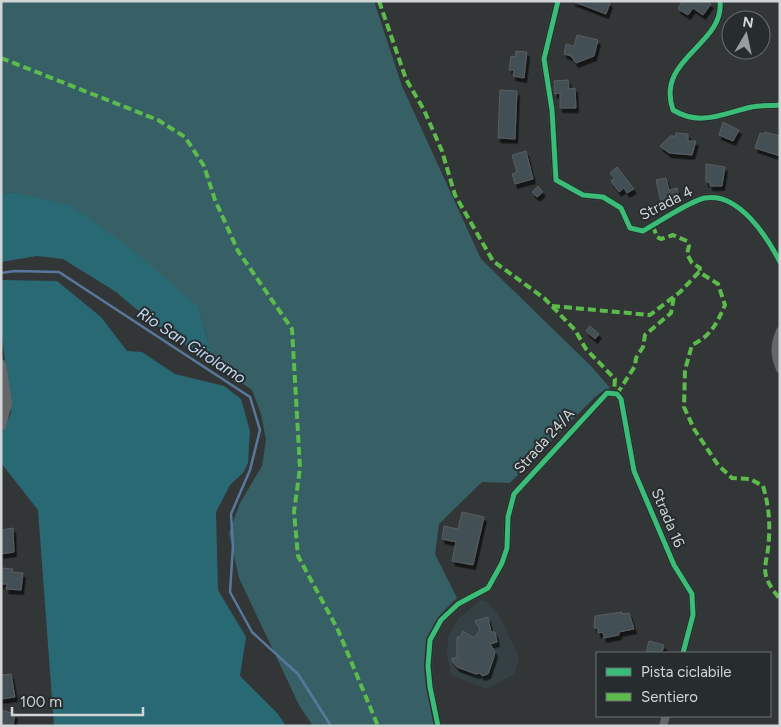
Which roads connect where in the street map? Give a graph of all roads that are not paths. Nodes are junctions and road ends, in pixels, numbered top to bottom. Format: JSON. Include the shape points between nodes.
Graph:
{"nodes":[{"id":1,"x":558,"y":1,"type":"edge"},
{"id":2,"x":720,"y":1,"type":"edge"},
{"id":3,"x":780,"y":105,"type":"edge"},
{"id":4,"x":780,"y":262,"type":"edge"},
{"id":5,"x":780,"y":330,"type":"edge"},
{"id":6,"x":1,"y":364,"type":"edge"},
{"id":7,"x":780,"y":369,"type":"edge"},
{"id":8,"x":614,"y":392,"type":"joint"},
{"id":9,"x":1,"y":426,"type":"edge"},
{"id":10,"x":684,"y":652,"type":"edge"},
{"id":11,"x":438,"y":726,"type":"edge"}],
"edges":[{"from":1,"to":4,"type":"street","name":"Strada 4","via":[[544,59],[552,110],[556,180],[583,195],[603,197],[621,208],[630,228],[643,231],[699,200],[715,198],[738,207],[767,237]]},
{"from":2,"to":3,"type":"street","via":[[721,12],[709,34],[676,71],[669,99],[673,110],[685,118],[709,119],[754,107]]},
{"from":5,"to":7,"type":"street","via":[[775,343]]},
{"from":6,"to":9,"type":"street","via":[[7,403]]},
{"from":8,"to":10,"type":"street","name":"Strada 16","via":[[622,402],[634,470],[674,565],[692,594],[692,615]]},
{"from":8,"to":11,"type":"street","name":"Strada 24/A","via":[[604,395],[514,494],[508,517],[507,548],[488,588],[458,604],[441,620],[430,640],[428,666]]}]}
